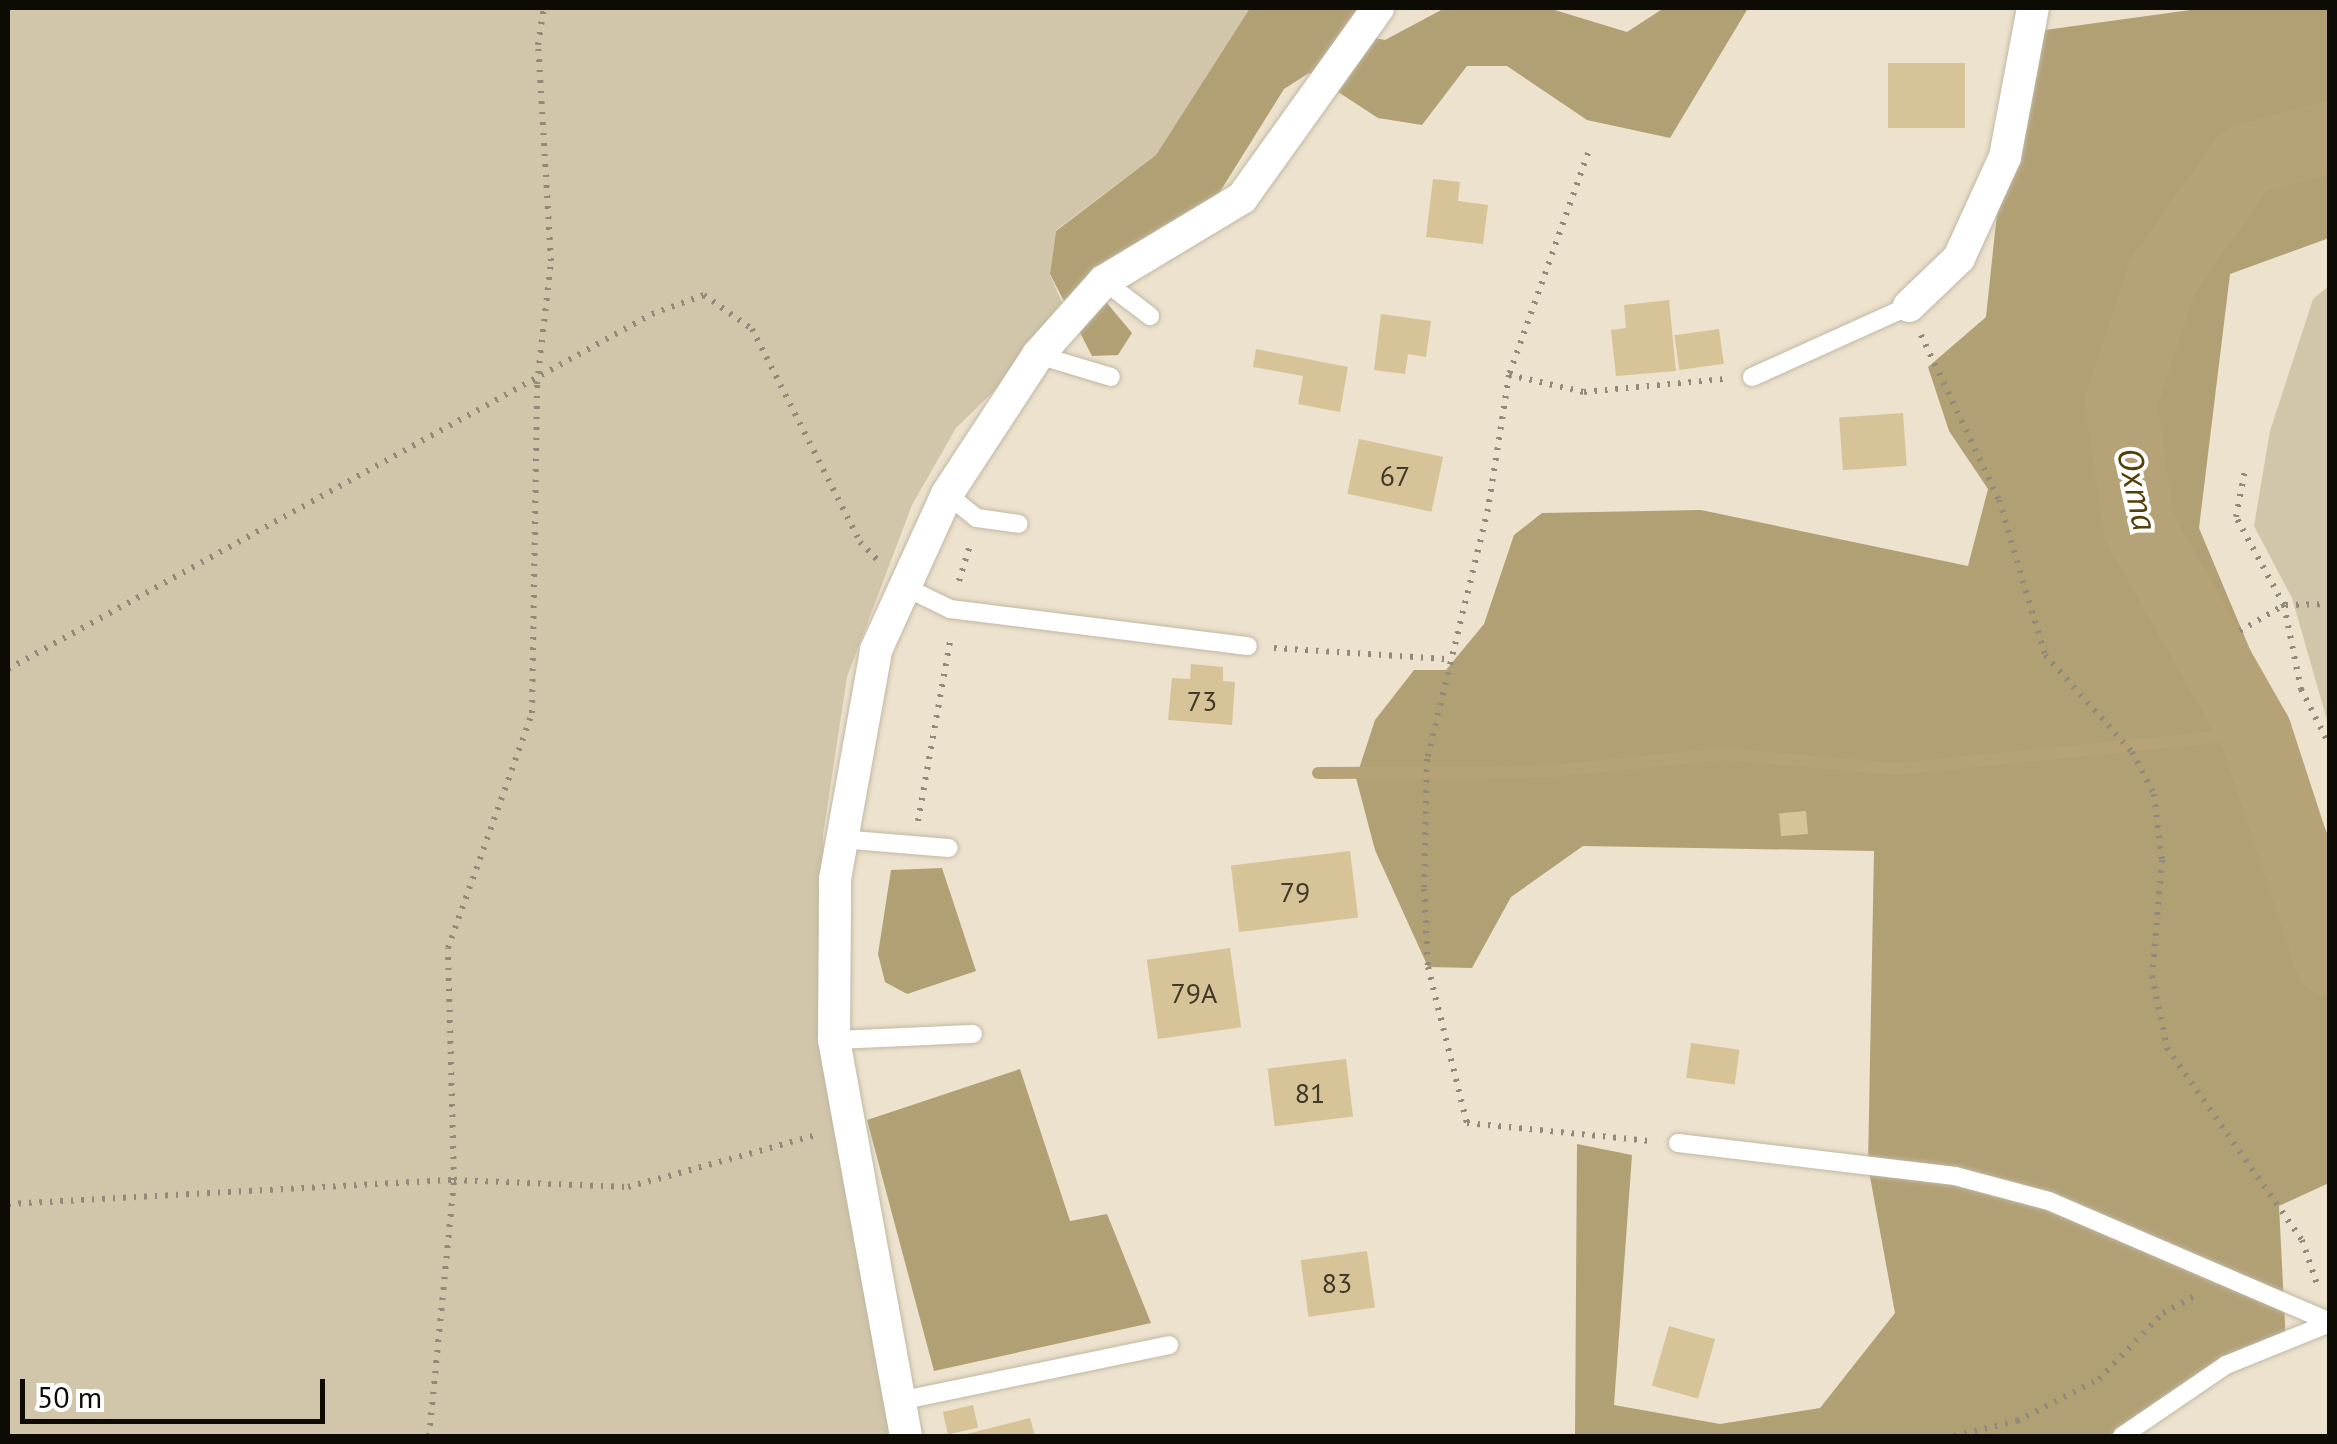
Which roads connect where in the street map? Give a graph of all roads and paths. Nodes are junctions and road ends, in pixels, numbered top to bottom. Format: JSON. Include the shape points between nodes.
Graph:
{"nodes":[{"id":1,"x":544,"y":8,"type":"edge"},
{"id":2,"x":1378,"y":8,"type":"edge"},
{"id":3,"x":2033,"y":8,"type":"edge"},
{"id":4,"x":1588,"y":153,"type":"dead end"},
{"id":5,"x":1104,"y":281,"type":"junction"},
{"id":6,"x":1909,"y":306,"type":"junction"},
{"id":7,"x":1150,"y":316,"type":"dead end"},
{"id":8,"x":1038,"y":355,"type":"junction"},
{"id":9,"x":1509,"y":375,"type":"junction"},
{"id":10,"x":1111,"y":377,"type":"dead end"},
{"id":11,"x":1752,"y":378,"type":"joint"},
{"id":12,"x":537,"y":384,"type":"junction"},
{"id":13,"x":2246,"y":470,"type":"dead end"},
{"id":14,"x":947,"y":494,"type":"junction"},
{"id":15,"x":1019,"y":524,"type":"dead end"},
{"id":16,"x":901,"y":585,"type":"junction"},
{"id":17,"x":2284,"y":604,"type":"junction"},
{"id":18,"x":2330,"y":604,"type":"edge"},
{"id":19,"x":2240,"y":631,"type":"dead end"},
{"id":20,"x":1248,"y":646,"type":"joint"},
{"id":21,"x":1446,"y":660,"type":"junction"},
{"id":22,"x":8,"y":668,"type":"edge"},
{"id":23,"x":2330,"y":746,"type":"edge"},
{"id":24,"x":840,"y":839,"type":"junction"},
{"id":25,"x":949,"y":848,"type":"dead end"},
{"id":26,"x":973,"y":1034,"type":"dead end"},
{"id":27,"x":834,"y":1040,"type":"junction"},
{"id":28,"x":844,"y":1126,"type":"junction"},
{"id":29,"x":1678,"y":1143,"type":"joint"},
{"id":30,"x":454,"y":1180,"type":"junction"},
{"id":31,"x":8,"y":1204,"type":"edge"},
{"id":32,"x":2225,"y":1281,"type":"junction"},
{"id":33,"x":2328,"y":1317,"type":"edge"},
{"id":34,"x":1170,"y":1344,"type":"dead end"},
{"id":35,"x":899,"y":1401,"type":"junction"},
{"id":36,"x":429,"y":1436,"type":"edge"},
{"id":37,"x":906,"y":1436,"type":"edge"},
{"id":38,"x":1954,"y":1436,"type":"edge"},
{"id":39,"x":2122,"y":1436,"type":"edge"}],
"edges":[{"from":1,"to":12,"type":"path","via":[[538,45],[551,261]]},
{"from":2,"to":5,"type":"street","via":[[1242,198]]},
{"from":3,"to":6,"type":"street","via":[[2005,157],[1960,258]]},
{"from":4,"to":9,"type":"path"},
{"from":5,"to":7,"type":"lane"},
{"from":5,"to":8,"type":"street"},
{"from":6,"to":11,"type":"lane"},
{"from":6,"to":33,"type":"path","via":[[1998,500],[2045,654],[2132,752],[2154,794],[2162,860],[2152,976],[2167,1048],[2302,1240]]},
{"from":8,"to":10,"type":"lane"},
{"from":8,"to":14,"type":"street"},
{"from":9,"to":11,"type":"path","via":[[1584,392]]},
{"from":9,"to":21,"type":"path","via":[[1488,510]]},
{"from":12,"to":16,"type":"path","via":[[652,314],[704,295],[752,329],[860,542]]},
{"from":12,"to":22,"type":"path"},
{"from":12,"to":30,"type":"path","via":[[532,712],[448,948]]},
{"from":13,"to":17,"type":"path","via":[[2236,517]]},
{"from":14,"to":15,"type":"lane","via":[[977,518]]},
{"from":14,"to":16,"type":"street"},
{"from":16,"to":20,"type":"lane","via":[[950,609]]},
{"from":16,"to":24,"type":"street","via":[[858,712]]},
{"from":17,"to":18,"type":"path"},
{"from":17,"to":19,"type":"path"},
{"from":17,"to":23,"type":"path","via":[[2301,689]]},
{"from":20,"to":21,"type":"path"},
{"from":21,"to":29,"type":"path","via":[[1427,759],[1424,889],[1428,967],[1467,1124]]},
{"from":24,"to":25,"type":"lane"},
{"from":24,"to":27,"type":"street"},
{"from":26,"to":27,"type":"lane"},
{"from":27,"to":28,"type":"street"},
{"from":28,"to":30,"type":"path","via":[[628,1187]]},
{"from":28,"to":35,"type":"street"},
{"from":29,"to":32,"type":"lane","via":[[1955,1176],[2049,1201]]},
{"from":30,"to":31,"type":"path"},
{"from":30,"to":36,"type":"path"},
{"from":32,"to":33,"type":"lane"},
{"from":32,"to":38,"type":"path","via":[[2162,1313],[2099,1379],[2017,1421]]},
{"from":33,"to":39,"type":"lane","via":[[2226,1365]]},
{"from":34,"to":35,"type":"lane"},
{"from":35,"to":37,"type":"street"}]}
